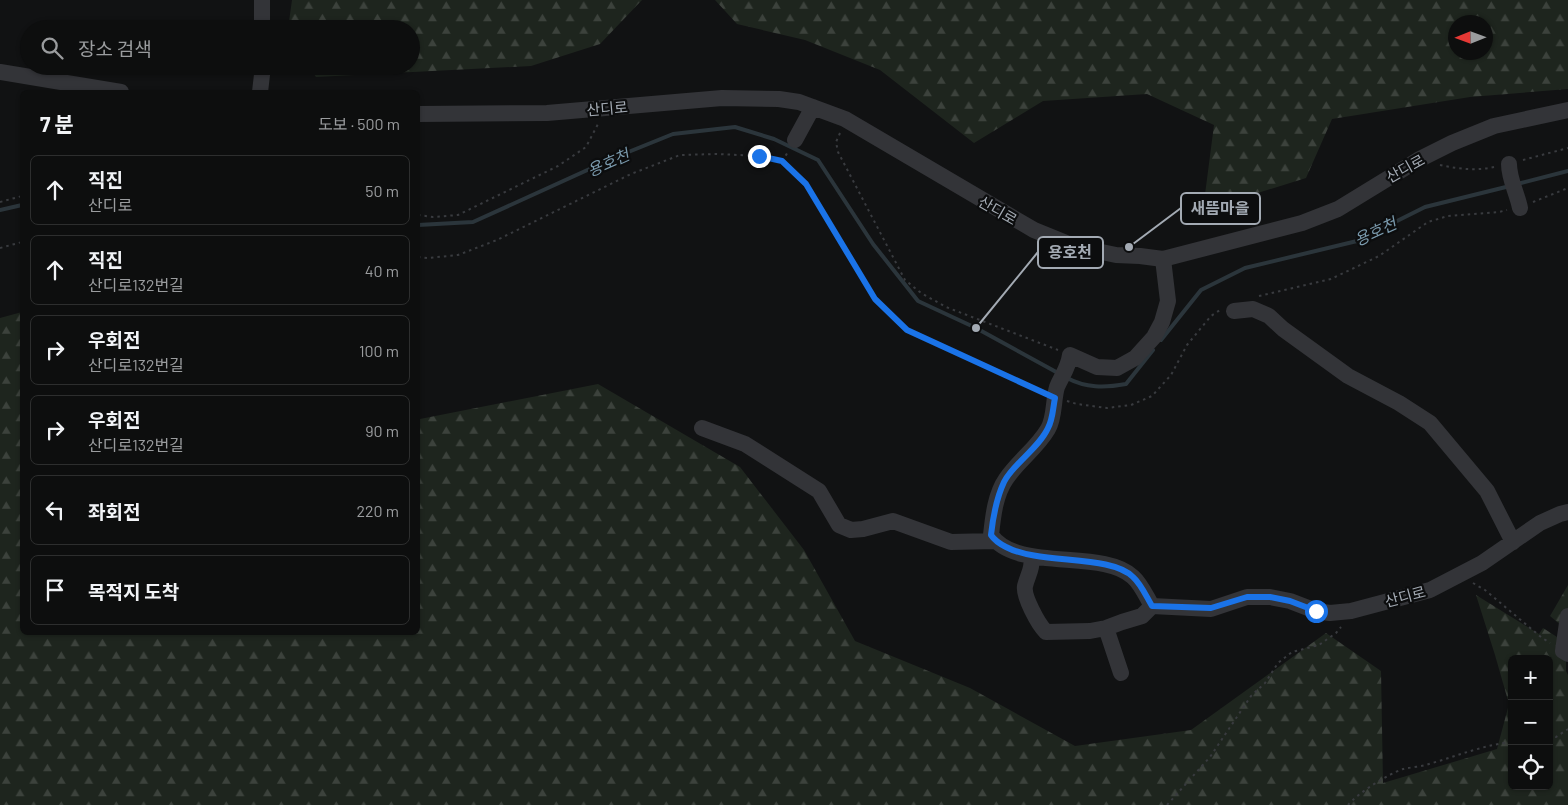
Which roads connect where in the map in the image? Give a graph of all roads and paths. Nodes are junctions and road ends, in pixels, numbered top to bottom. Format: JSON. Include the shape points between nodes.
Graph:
{"nodes":[{"id":1,"x":262,"y":0,"type":"edge"},
{"id":2,"x":262,"y":20,"type":"edge"},
{"id":3,"x":0,"y":72,"type":"edge"},
{"id":4,"x":263,"y":75,"type":"edge"},
{"id":5,"x":109,"y":90,"type":"edge"},
{"id":6,"x":260,"y":90,"type":"edge"},
{"id":7,"x":813,"y":107,"type":"junction"},
{"id":8,"x":606,"y":108,"type":"junction"},
{"id":9,"x":1568,"y":110,"type":"edge"},
{"id":10,"x":420,"y":114,"type":"edge"},
{"id":11,"x":845,"y":119,"type":"junction"},
{"id":12,"x":795,"y":140,"type":"dead end"},
{"id":13,"x":1568,"y":148,"type":"edge"},
{"id":14,"x":786,"y":156,"type":"dead end"},
{"id":15,"x":1418,"y":160,"type":"junction"},
{"id":16,"x":782,"y":161,"type":"junction"},
{"id":17,"x":1509,"y":168,"type":"junction"},
{"id":18,"x":1568,"y":188,"type":"edge"},
{"id":19,"x":20,"y":197,"type":"edge"},
{"id":20,"x":1518,"y":200,"type":"junction"},
{"id":21,"x":0,"y":202,"type":"edge"},
{"id":22,"x":420,"y":215,"type":"edge"},
{"id":23,"x":20,"y":243,"type":"edge"},
{"id":24,"x":0,"y":248,"type":"edge"},
{"id":25,"x":420,"y":256,"type":"edge"},
{"id":26,"x":1163,"y":259,"type":"junction"},
{"id":27,"x":1259,"y":296,"type":"dead end"},
{"id":28,"x":1229,"y":309,"type":"joint"},
{"id":29,"x":1069,"y":361,"type":"junction"},
{"id":30,"x":1056,"y":393,"type":"junction"},
{"id":31,"x":702,"y":428,"type":"dead end"},
{"id":32,"x":1568,"y":512,"type":"edge"},
{"id":33,"x":995,"y":541,"type":"junction"},
{"id":34,"x":1513,"y":542,"type":"junction"},
{"id":35,"x":1031,"y":556,"type":"junction"},
{"id":36,"x":1460,"y":576,"type":"junction"},
{"id":37,"x":1152,"y":606,"type":"junction"},
{"id":38,"x":1348,"y":612,"type":"junction"},
{"id":39,"x":1568,"y":616,"type":"edge"},
{"id":40,"x":1106,"y":628,"type":"junction"},
{"id":41,"x":1566,"y":653,"type":"edge"},
{"id":42,"x":1121,"y":672,"type":"dead end"},
{"id":43,"x":1568,"y":729,"type":"edge"},
{"id":44,"x":1553,"y":737,"type":"edge"},
{"id":45,"x":1508,"y":743,"type":"edge"},
{"id":46,"x":1167,"y":805,"type":"edge"},
{"id":47,"x":1348,"y":805,"type":"edge"}],
"edges":[{"from":1,"to":2,"type":"street"},
{"from":3,"to":5,"type":"street"},
{"from":4,"to":6,"type":"street"},
{"from":7,"to":8,"type":"street","name":"산디로","via":[[779,99],[722,98]]},
{"from":7,"to":11,"type":"street","name":"산디로"},
{"from":7,"to":12,"type":"street"},
{"from":8,"to":10,"type":"street","name":"산디로","via":[[548,114]]},
{"from":8,"to":22,"type":"path","via":[[586,147],[558,166],[458,215]]},
{"from":9,"to":15,"type":"street","name":"산디로","via":[[1494,126]]},
{"from":11,"to":26,"type":"street","name":"산디로","via":[[1034,230],[1097,251]]},
{"from":11,"to":29,"type":"path","via":[[836,142],[838,152],[905,280],[946,307]]},
{"from":13,"to":17,"type":"path"},
{"from":14,"to":16,"type":"path"},
{"from":15,"to":17,"type":"path","via":[[1460,169]]},
{"from":15,"to":26,"type":"street","name":"산디로","via":[[1338,209],[1302,223]]},
{"from":16,"to":25,"type":"path","via":[[759,156],[680,155],[631,174],[497,240],[458,255]]},
{"from":16,"to":30,"type":"path","via":[[806,184],[875,299],[907,330]]},
{"from":17,"to":20,"type":"street"},
{"from":18,"to":20,"type":"path"},
{"from":19,"to":21,"type":"path"},
{"from":20,"to":27,"type":"path","via":[[1499,212],[1448,216],[1428,222],[1379,256],[1331,279]]},
{"from":23,"to":24,"type":"path"},
{"from":26,"to":29,"type":"street","via":[[1168,301],[1154,337],[1135,358],[1117,368]]},
{"from":28,"to":30,"type":"path","via":[[1211,316],[1187,345],[1171,375],[1152,396],[1131,405],[1107,408],[1077,404]]},
{"from":28,"to":34,"type":"street","via":[[1252,309],[1269,316],[1348,376],[1430,423],[1487,491]]},
{"from":29,"to":30,"type":"street"},
{"from":30,"to":33,"type":"street","via":[[1049,427],[1005,480],[996,502],[991,535]]},
{"from":31,"to":33,"type":"street","via":[[746,444],[819,491],[839,526],[863,529],[892,521],[951,542]]},
{"from":32,"to":34,"type":"street","name":"산디로","via":[[1540,523]]},
{"from":33,"to":35,"type":"street"},
{"from":34,"to":36,"type":"street","name":"산디로"},
{"from":35,"to":37,"type":"street","via":[[1118,568],[1132,576]]},
{"from":35,"to":40,"type":"street","via":[[1032,564],[1024,592],[1046,632],[1090,632]]},
{"from":36,"to":38,"type":"street","name":"산디로","via":[[1430,590]]},
{"from":36,"to":41,"type":"path","via":[[1485,590],[1541,637]]},
{"from":37,"to":38,"type":"street","name":"산디로","via":[[1211,608],[1247,597],[1270,597],[1316,611]]},
{"from":37,"to":40,"type":"street","via":[[1142,616]]},
{"from":38,"to":46,"type":"path","via":[[1330,638],[1319,645],[1292,652],[1278,663],[1265,683],[1251,696],[1210,757]]},
{"from":39,"to":41,"type":"street"},
{"from":40,"to":42,"type":"street"},
{"from":43,"to":44,"type":"path"},
{"from":45,"to":47,"type":"path","via":[[1477,748],[1395,772]]}]}
